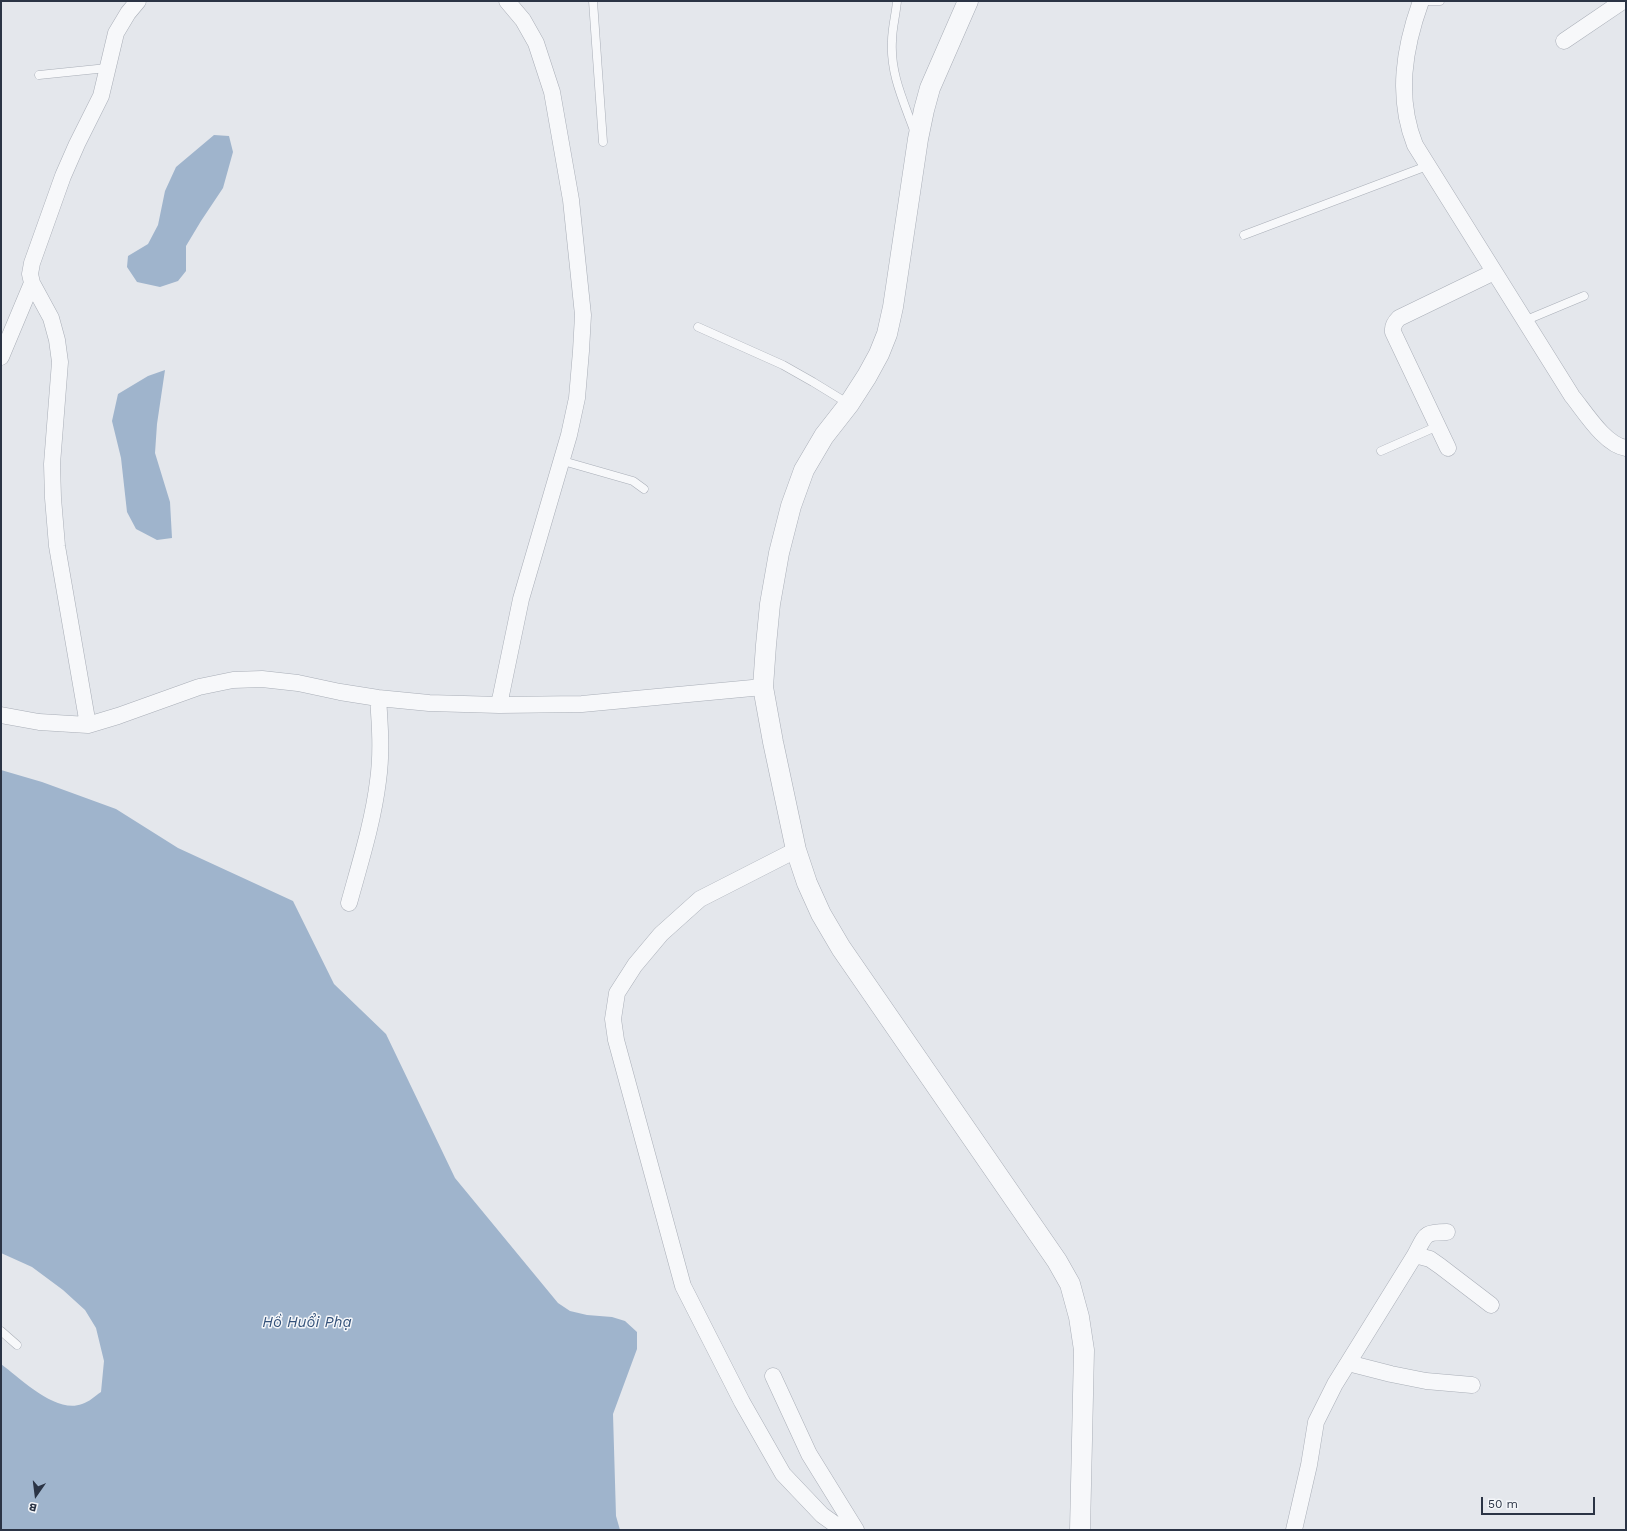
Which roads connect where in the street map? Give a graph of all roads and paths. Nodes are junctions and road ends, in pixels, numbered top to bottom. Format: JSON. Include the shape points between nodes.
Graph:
{"nodes":[{"id":1,"x":138,"y":1,"type":"edge"},
{"id":2,"x":508,"y":1,"type":"edge"},
{"id":3,"x":593,"y":1,"type":"edge"},
{"id":4,"x":897,"y":1,"type":"edge"},
{"id":5,"x":968,"y":1,"type":"edge"},
{"id":6,"x":1421,"y":1,"type":"edge"},
{"id":7,"x":1428,"y":1,"type":"edge"},
{"id":8,"x":1440,"y":1,"type":"edge"},
{"id":9,"x":1623,"y":1,"type":"edge"},
{"id":10,"x":1564,"y":41,"type":"dead end"},
{"id":11,"x":107,"y":68,"type":"junction"},
{"id":12,"x":38,"y":75,"type":"dead end"},
{"id":13,"x":918,"y":139,"type":"junction"},
{"id":14,"x":603,"y":142,"type":"dead end"},
{"id":15,"x":1427,"y":166,"type":"junction"},
{"id":16,"x":1244,"y":235,"type":"dead end"},
{"id":17,"x":1494,"y":272,"type":"junction"},
{"id":18,"x":32,"y":283,"type":"junction"},
{"id":19,"x":1584,"y":296,"type":"dead end"},
{"id":20,"x":1524,"y":321,"type":"junction"},
{"id":21,"x":698,"y":327,"type":"dead end"},
{"id":22,"x":1,"y":357,"type":"edge"},
{"id":23,"x":849,"y":404,"type":"junction"},
{"id":24,"x":1438,"y":426,"type":"junction"},
{"id":25,"x":1448,"y":448,"type":"dead end"},
{"id":26,"x":1626,"y":448,"type":"edge"},
{"id":27,"x":1381,"y":451,"type":"dead end"},
{"id":28,"x":563,"y":461,"type":"junction"},
{"id":29,"x":644,"y":489,"type":"dead end"},
{"id":30,"x":763,"y":687,"type":"junction"},
{"id":31,"x":378,"y":698,"type":"junction"},
{"id":32,"x":499,"y":705,"type":"junction"},
{"id":33,"x":1,"y":715,"type":"edge"},
{"id":34,"x":88,"y":725,"type":"junction"},
{"id":35,"x":796,"y":850,"type":"junction"},
{"id":36,"x":349,"y":903,"type":"dead end"},
{"id":37,"x":1447,"y":1232,"type":"dead end"},
{"id":38,"x":1415,"y":1255,"type":"junction"},
{"id":39,"x":1491,"y":1305,"type":"dead end"},
{"id":40,"x":1,"y":1331,"type":"edge"},
{"id":41,"x":17,"y":1345,"type":"dead end"},
{"id":42,"x":1348,"y":1362,"type":"junction"},
{"id":43,"x":773,"y":1376,"type":"dead end"},
{"id":44,"x":1472,"y":1385,"type":"dead end"},
{"id":45,"x":843,"y":1530,"type":"edge"},
{"id":46,"x":856,"y":1530,"type":"edge"},
{"id":47,"x":1080,"y":1530,"type":"edge"},
{"id":48,"x":1294,"y":1530,"type":"edge"}],
"edges":[{"from":1,"to":11,"type":"street","via":[[116,33]]},
{"from":2,"to":28,"type":"street","via":[[536,43],[552,92],[581,290],[583,315],[577,398]]},
{"from":3,"to":14,"type":"lane"},
{"from":4,"to":13,"type":"lane","via":[[892,41],[893,66],[896,83]]},
{"from":5,"to":13,"type":"street","via":[[930,88]]},
{"from":6,"to":15,"type":"street","via":[[1408,41],[1403,88],[1410,132]]},
{"from":7,"to":8,"type":"lane"},
{"from":9,"to":10,"type":"street"},
{"from":11,"to":12,"type":"lane"},
{"from":11,"to":18,"type":"street","via":[[101,96],[77,144],[32,263]]},
{"from":13,"to":23,"type":"street","via":[[887,334],[867,376]]},
{"from":15,"to":16,"type":"lane"},
{"from":15,"to":17,"type":"street"},
{"from":17,"to":20,"type":"street"},
{"from":17,"to":24,"type":"street","via":[[1399,318],[1394,324],[1393,332]]},
{"from":18,"to":22,"type":"street"},
{"from":18,"to":34,"type":"street","via":[[51,318],[60,362],[52,498],[57,546]]},
{"from":19,"to":20,"type":"lane"},
{"from":20,"to":26,"type":"street","via":[[1572,396],[1597,428],[1615,445]]},
{"from":21,"to":23,"type":"lane","via":[[783,365]]},
{"from":23,"to":30,"type":"street","via":[[824,436],[804,470],[791,506],[770,604]]},
{"from":24,"to":25,"type":"street"},
{"from":24,"to":27,"type":"lane"},
{"from":28,"to":29,"type":"lane","via":[[633,481]]},
{"from":28,"to":32,"type":"street","via":[[521,599]]},
{"from":30,"to":32,"type":"street","via":[[582,704]]},
{"from":30,"to":35,"type":"street"},
{"from":31,"to":32,"type":"street","via":[[429,703]]},
{"from":31,"to":34,"type":"street","via":[[298,683],[262,679],[233,680],[199,687]]},
{"from":31,"to":36,"type":"street","via":[[378,780],[370,826]]},
{"from":33,"to":34,"type":"street","via":[[39,722]]},
{"from":35,"to":45,"type":"street","via":[[700,899],[661,934],[635,965],[618,993],[613,1020],[616,1040],[683,1286],[742,1402],[783,1474],[822,1514]]},
{"from":35,"to":47,"type":"street","via":[[821,914],[841,948],[1057,1261],[1070,1284],[1084,1350]]},
{"from":37,"to":38,"type":"street","via":[[1430,1232]]},
{"from":38,"to":39,"type":"street","via":[[1430,1259]]},
{"from":38,"to":42,"type":"street"},
{"from":40,"to":41,"type":"lane"},
{"from":42,"to":44,"type":"street","via":[[1426,1381]]},
{"from":42,"to":48,"type":"street","via":[[1316,1422]]},
{"from":43,"to":46,"type":"street","via":[[810,1454]]}]}
